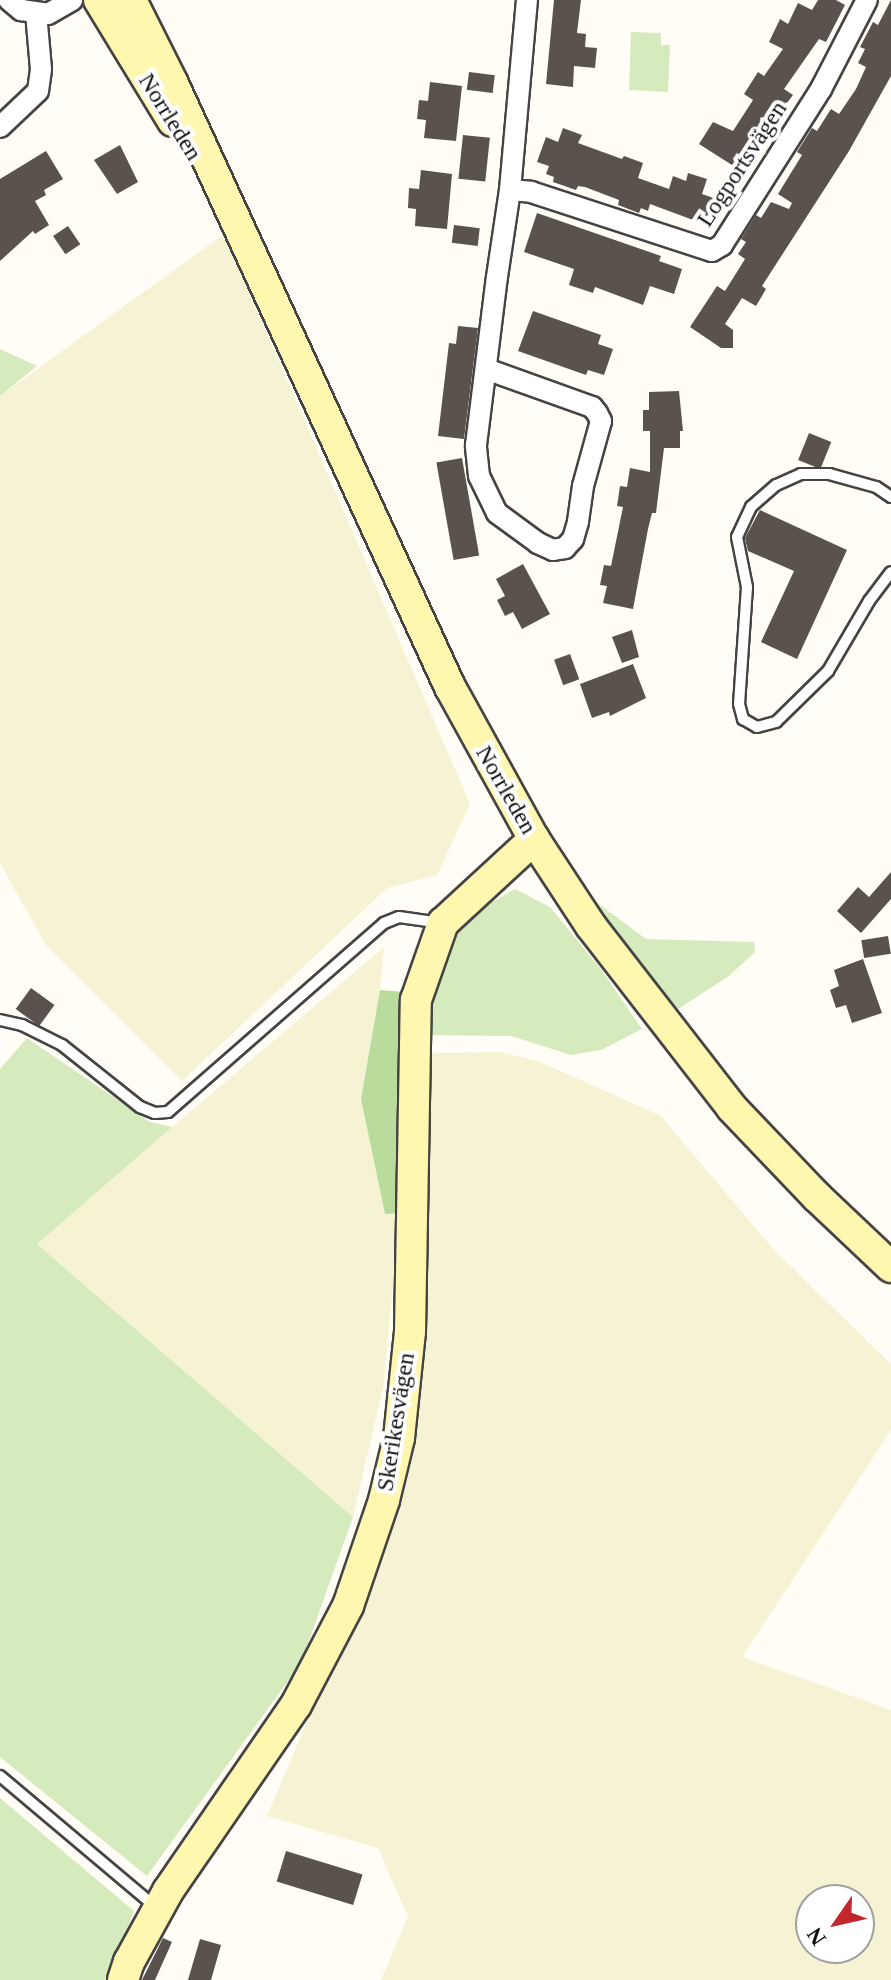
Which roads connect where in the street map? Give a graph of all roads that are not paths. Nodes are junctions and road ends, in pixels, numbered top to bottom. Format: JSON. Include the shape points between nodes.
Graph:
{"nodes":[{"id":1,"x":9,"y":0,"type":"edge"},
{"id":2,"x":72,"y":0,"type":"edge"},
{"id":3,"x":99,"y":0,"type":"edge"},
{"id":4,"x":131,"y":0,"type":"edge"},
{"id":5,"x":527,"y":0,"type":"edge"},
{"id":6,"x":867,"y":0,"type":"edge"},
{"id":7,"x":36,"y":13,"type":"junction"},
{"id":8,"x":0,"y":127,"type":"edge"},
{"id":9,"x":510,"y":190,"type":"junction"},
{"id":10,"x":242,"y":233,"type":"junction"},
{"id":11,"x":486,"y":369,"type":"junction"},
{"id":12,"x":891,"y":497,"type":"edge"},
{"id":13,"x":891,"y":572,"type":"edge"},
{"id":14,"x":534,"y":839,"type":"junction"},
{"id":15,"x":443,"y":923,"type":"junction"},
{"id":16,"x":0,"y":1020,"type":"edge"},
{"id":17,"x":891,"y":1267,"type":"edge"},
{"id":18,"x":0,"y":1776,"type":"edge"},
{"id":19,"x":158,"y":1909,"type":"junction"},
{"id":20,"x":123,"y":1980,"type":"edge"}],
"edges":[{"from":1,"to":7,"type":"street"},
{"from":2,"to":7,"type":"street","via":[[48,14]]},
{"from":3,"to":10,"type":"main road","name":"Norrleden"},
{"from":4,"to":10,"type":"main road","name":"Norrleden"},
{"from":5,"to":9,"type":"street"},
{"from":6,"to":9,"type":"street","name":"Logportsvägen","via":[[821,89],[722,245],[712,251],[531,192]]},
{"from":7,"to":8,"type":"street","via":[[38,91]]},
{"from":9,"to":11,"type":"street"},
{"from":10,"to":14,"type":"main road","name":"Norrleden","via":[[450,687]]},
{"from":11,"to":11,"type":"street","via":[[476,445],[486,496],[514,528],[553,550],[565,548],[578,522],[601,421],[592,407]]},
{"from":12,"to":13,"type":"lane","via":[[876,487],[829,474],[801,474],[776,485],[751,507],[737,537],[747,587],[739,704],[743,719],[757,727],[776,722],[828,671]]},
{"from":14,"to":15,"type":"main road","name":"Skerikesvägen"},
{"from":14,"to":17,"type":"main road","name":"Norrleden","via":[[591,926],[732,1108]]},
{"from":15,"to":16,"type":"lane","via":[[399,917],[384,923],[168,1112],[140,1107],[62,1045]]},
{"from":15,"to":19,"type":"main road","name":"Skerikesvägen","via":[[416,1000],[410,1332],[399,1438],[384,1500],[348,1606],[321,1660]]},
{"from":18,"to":19,"type":"lane"},
{"from":19,"to":20,"type":"main road","name":"Skerikesvägen"}]}
